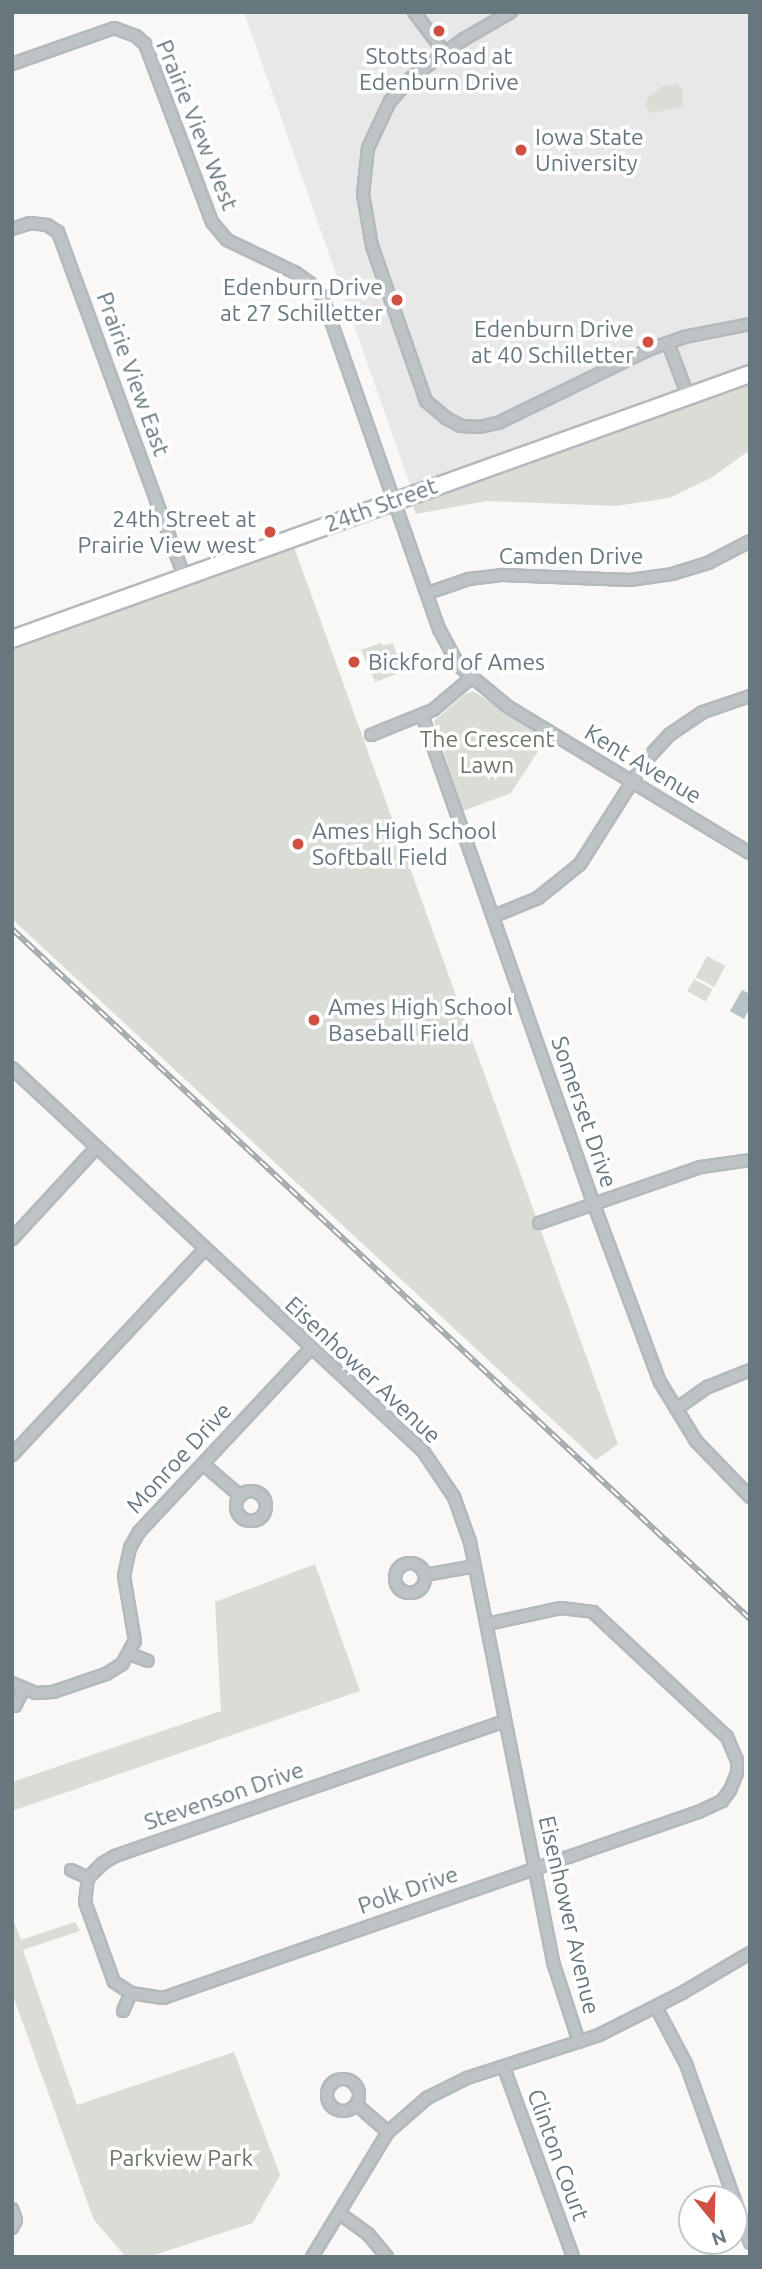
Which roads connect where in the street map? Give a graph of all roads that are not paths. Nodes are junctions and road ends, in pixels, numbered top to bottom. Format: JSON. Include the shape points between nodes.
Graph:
{"nodes":[{"id":1,"x":414,"y":12,"type":"edge"},
{"id":2,"x":511,"y":12,"type":"edge"},
{"id":3,"x":445,"y":53,"type":"junction"},
{"id":4,"x":12,"y":64,"type":"edge"},
{"id":5,"x":12,"y":229,"type":"edge"},
{"id":6,"x":750,"y":324,"type":"edge"},
{"id":7,"x":668,"y":342,"type":"junction"},
{"id":8,"x":750,"y":374,"type":"edge"},
{"id":9,"x":688,"y":396,"type":"junction"},
{"id":10,"x":394,"y":500,"type":"junction"},
{"id":11,"x":750,"y":541,"type":"edge"},
{"id":12,"x":184,"y":577,"type":"junction"},
{"id":13,"x":428,"y":593,"type":"junction"},
{"id":14,"x":12,"y":639,"type":"edge"},
{"id":15,"x":471,"y":678,"type":"junction"},
{"id":16,"x":750,"y":696,"type":"edge"},
{"id":17,"x":422,"y":715,"type":"junction"},
{"id":18,"x":370,"y":735,"type":"dead end"},
{"id":19,"x":633,"y":784,"type":"junction"},
{"id":20,"x":750,"y":853,"type":"edge"},
{"id":21,"x":495,"y":916,"type":"junction"},
{"id":22,"x":12,"y":1068,"type":"edge"},
{"id":23,"x":96,"y":1148,"type":"junction"},
{"id":24,"x":750,"y":1160,"type":"edge"},
{"id":25,"x":594,"y":1205,"type":"junction"},
{"id":26,"x":539,"y":1223,"type":"dead end"},
{"id":27,"x":12,"y":1239,"type":"edge"},
{"id":28,"x":204,"y":1250,"type":"junction"},
{"id":29,"x":312,"y":1347,"type":"junction"},
{"id":30,"x":750,"y":1370,"type":"edge"},
{"id":31,"x":676,"y":1409,"type":"junction"},
{"id":32,"x":12,"y":1455,"type":"edge"},
{"id":33,"x":203,"y":1464,"type":"junction"},
{"id":34,"x":239,"y":1495,"type":"dead end"},
{"id":35,"x":750,"y":1497,"type":"edge"},
{"id":36,"x":475,"y":1566,"type":"junction"},
{"id":37,"x":425,"y":1574,"type":"dead end"},
{"id":38,"x":487,"y":1624,"type":"junction"},
{"id":39,"x":130,"y":1654,"type":"junction"},
{"id":40,"x":148,"y":1661,"type":"dead end"},
{"id":41,"x":12,"y":1683,"type":"edge"},
{"id":42,"x":23,"y":1689,"type":"junction"},
{"id":43,"x":15,"y":1706,"type":"dead end"},
{"id":44,"x":504,"y":1721,"type":"junction"},
{"id":45,"x":534,"y":1867,"type":"junction"},
{"id":46,"x":71,"y":1870,"type":"dead end"},
{"id":47,"x":88,"y":1878,"type":"junction"},
{"id":48,"x":750,"y":1954,"type":"edge"},
{"id":49,"x":131,"y":1993,"type":"junction"},
{"id":50,"x":656,"y":2007,"type":"junction"},
{"id":51,"x":122,"y":2011,"type":"dead end"},
{"id":52,"x":579,"y":2042,"type":"junction"},
{"id":53,"x":504,"y":2068,"type":"junction"},
{"id":54,"x":357,"y":2105,"type":"dead end"},
{"id":55,"x":388,"y":2132,"type":"junction"},
{"id":56,"x":12,"y":2209,"type":"edge"},
{"id":57,"x":339,"y":2213,"type":"junction"},
{"id":58,"x":12,"y":2228,"type":"edge"},
{"id":59,"x":750,"y":2243,"type":"edge"},
{"id":60,"x":312,"y":2257,"type":"edge"},
{"id":61,"x":387,"y":2257,"type":"edge"},
{"id":62,"x":572,"y":2257,"type":"edge"}],
"edges":[{"from":1,"to":3,"type":"street"},
{"from":2,"to":3,"type":"street"},
{"from":3,"to":7,"type":"street","via":[[411,78],[390,101],[368,148],[363,194],[372,246],[426,401],[461,426],[498,423]]},
{"from":4,"to":10,"type":"street","name":"Prairie View West","via":[[114,28],[145,44],[212,222],[227,240],[296,273],[323,298]]},
{"from":5,"to":12,"type":"street","name":"Prairie View East","via":[[30,223],[58,232]]},
{"from":6,"to":7,"type":"street"},
{"from":7,"to":9,"type":"street"},
{"from":8,"to":9,"type":"main road","name":"24th Street"},
{"from":9,"to":10,"type":"main road","name":"24th Street"},
{"from":10,"to":12,"type":"main road","name":"24th Street"},
{"from":10,"to":13,"type":"street","name":"Kent Avenue"},
{"from":11,"to":13,"type":"street","name":"Camden Drive","via":[[708,563],[662,575],[629,580],[503,575],[469,579]]},
{"from":12,"to":14,"type":"main road","name":"24th Street"},
{"from":13,"to":15,"type":"street","name":"Kent Avenue","via":[[439,629]]},
{"from":15,"to":17,"type":"street"},
{"from":15,"to":19,"type":"street","name":"Kent Avenue","via":[[507,706]]},
{"from":16,"to":19,"type":"street","via":[[704,712],[681,726],[646,760]]},
{"from":17,"to":18,"type":"street"},
{"from":17,"to":21,"type":"street","name":"Somerset Drive"},
{"from":19,"to":20,"type":"street","name":"Kent Avenue"},
{"from":19,"to":21,"type":"street","via":[[568,876],[538,898]]},
{"from":21,"to":25,"type":"street","name":"Somerset Drive"},
{"from":22,"to":23,"type":"street","name":"Eisenhower Avenue"},
{"from":23,"to":27,"type":"street"},
{"from":23,"to":28,"type":"street","name":"Eisenhower Avenue"},
{"from":24,"to":25,"type":"street","via":[[701,1167]]},
{"from":25,"to":26,"type":"street"},
{"from":25,"to":31,"type":"street","name":"Somerset Drive","via":[[660,1382]]},
{"from":28,"to":29,"type":"street","name":"Eisenhower Avenue"},
{"from":28,"to":32,"type":"street"},
{"from":29,"to":33,"type":"street","name":"Monroe Drive"},
{"from":29,"to":36,"type":"street","name":"Eisenhower Avenue","via":[[423,1451],[440,1473],[463,1518]]},
{"from":30,"to":31,"type":"street","via":[[708,1387]]},
{"from":31,"to":35,"type":"street","name":"Somerset Drive","via":[[696,1441]]},
{"from":33,"to":34,"type":"street"},
{"from":33,"to":39,"type":"street","name":"Monroe Drive","via":[[139,1532],[130,1548],[124,1576],[134,1625]]},
{"from":36,"to":37,"type":"street"},
{"from":36,"to":38,"type":"street","name":"Eisenhower Avenue"},
{"from":38,"to":44,"type":"street","name":"Eisenhower Avenue"},
{"from":38,"to":45,"type":"street","name":"Polk Drive","via":[[574,1607],[593,1612],[718,1725],[734,1747],[737,1760],[735,1781],[722,1801]]},
{"from":39,"to":40,"type":"street"},
{"from":39,"to":42,"type":"street","via":[[106,1674],[54,1692]]},
{"from":41,"to":42,"type":"street"},
{"from":42,"to":43,"type":"street"},
{"from":44,"to":45,"type":"street","name":"Eisenhower Avenue"},
{"from":44,"to":47,"type":"street","name":"Stevenson Drive","via":[[115,1856]]},
{"from":45,"to":49,"type":"street","name":"Polk Drive","via":[[163,1998]]},
{"from":45,"to":52,"type":"street","name":"Eisenhower Avenue","via":[[554,1965]]},
{"from":46,"to":47,"type":"street"},
{"from":47,"to":49,"type":"street","via":[[85,1902],[109,1971],[114,1982]]},
{"from":48,"to":50,"type":"street"},
{"from":49,"to":51,"type":"street"},
{"from":50,"to":52,"type":"street"},
{"from":50,"to":59,"type":"street","via":[[687,2064]]},
{"from":52,"to":53,"type":"street"},
{"from":53,"to":55,"type":"street","via":[[446,2087],[410,2110]]},
{"from":53,"to":62,"type":"street","name":"Clinton Court"},
{"from":54,"to":55,"type":"street"},
{"from":55,"to":57,"type":"street"},
{"from":56,"to":58,"type":"street","via":[[16,2220]]},
{"from":57,"to":60,"type":"street"},
{"from":57,"to":61,"type":"street","via":[[368,2234]]}]}
